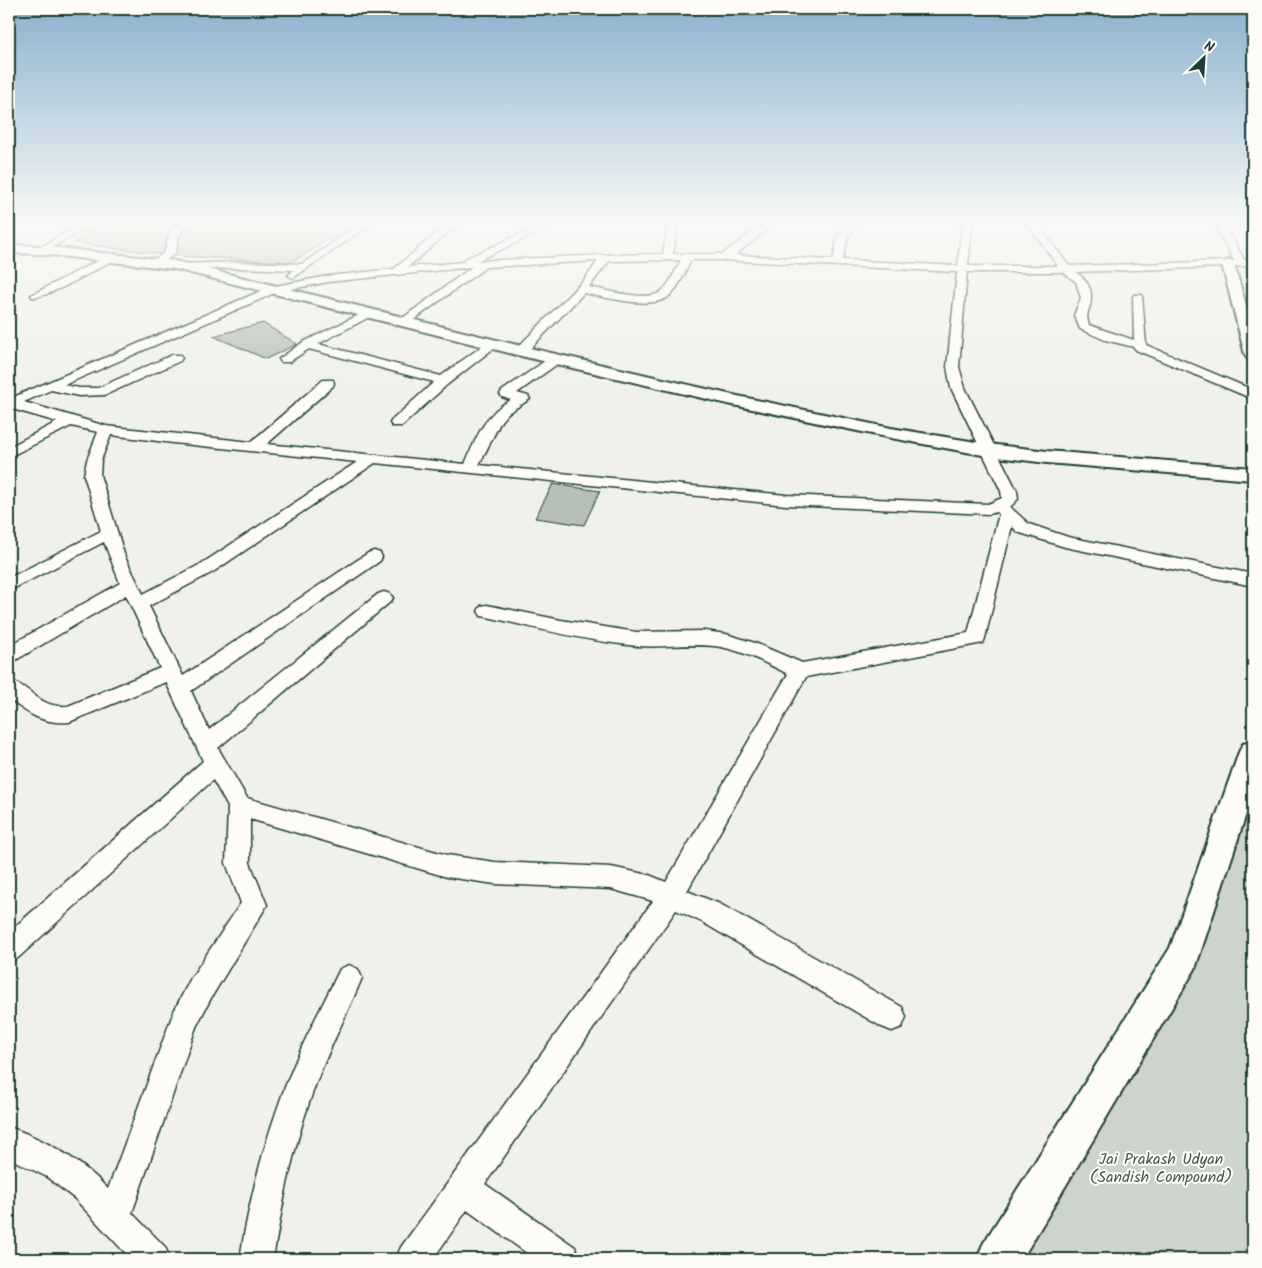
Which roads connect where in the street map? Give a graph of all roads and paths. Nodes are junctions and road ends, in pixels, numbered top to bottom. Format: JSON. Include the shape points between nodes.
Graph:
{"nodes":[{"id":1,"x":66,"y":281,"type":"edge"},
{"id":2,"x":241,"y":281,"type":"edge"},
{"id":3,"x":284,"y":281,"type":"edge"},
{"id":4,"x":316,"y":281,"type":"edge"},
{"id":5,"x":459,"y":281,"type":"edge"},
{"id":6,"x":588,"y":281,"type":"edge"},
{"id":7,"x":673,"y":281,"type":"edge"},
{"id":8,"x":960,"y":281,"type":"edge"},
{"id":9,"x":1080,"y":281,"type":"edge"},
{"id":10,"x":1238,"y":281,"type":"edge"},
{"id":11,"x":274,"y":289,"type":"junction"},
{"id":12,"x":581,"y":290,"type":"junction"},
{"id":13,"x":36,"y":295,"type":"dead end"},
{"id":14,"x":1138,"y":296,"type":"dead end"},
{"id":15,"x":369,"y":313,"type":"junction"},
{"id":16,"x":404,"y":322,"type":"junction"},
{"id":17,"x":1251,"y":339,"type":"edge"},
{"id":18,"x":493,"y":344,"type":"junction"},
{"id":19,"x":306,"y":345,"type":"junction"},
{"id":20,"x":1140,"y":345,"type":"junction"},
{"id":21,"x":521,"y":351,"type":"junction"},
{"id":22,"x":1253,"y":355,"type":"edge"},
{"id":23,"x":176,"y":358,"type":"dead end"},
{"id":24,"x":556,"y":359,"type":"junction"},
{"id":25,"x":285,"y":360,"type":"dead end"},
{"id":26,"x":443,"y":382,"type":"junction"},
{"id":27,"x":328,"y":383,"type":"dead end"},
{"id":28,"x":49,"y":386,"type":"junction"},
{"id":29,"x":1253,"y":395,"type":"edge"},
{"id":30,"x":10,"y":404,"type":"edge"},
{"id":31,"x":69,"y":422,"type":"junction"},
{"id":32,"x":397,"y":422,"type":"dead end"},
{"id":33,"x":106,"y":430,"type":"junction"},
{"id":34,"x":256,"y":446,"type":"junction"},
{"id":35,"x":988,"y":450,"type":"junction"},
{"id":36,"x":9,"y":453,"type":"edge"},
{"id":37,"x":374,"y":458,"type":"junction"},
{"id":38,"x":470,"y":468,"type":"junction"},
{"id":39,"x":1253,"y":474,"type":"edge"},
{"id":40,"x":1003,"y":508,"type":"junction"},
{"id":41,"x":109,"y":533,"type":"junction"},
{"id":42,"x":374,"y":557,"type":"dead end"},
{"id":43,"x":1253,"y":580,"type":"edge"},
{"id":44,"x":9,"y":585,"type":"edge"},
{"id":45,"x":130,"y":585,"type":"junction"},
{"id":46,"x":384,"y":598,"type":"dead end"},
{"id":47,"x":139,"y":604,"type":"junction"},
{"id":48,"x":487,"y":612,"type":"dead end"},
{"id":49,"x":9,"y":655,"type":"edge"},
{"id":50,"x":800,"y":671,"type":"junction"},
{"id":51,"x":175,"y":681,"type":"junction"},
{"id":52,"x":9,"y":688,"type":"edge"},
{"id":53,"x":1253,"y":752,"type":"edge"},
{"id":54,"x":211,"y":755,"type":"junction"},
{"id":55,"x":239,"y":806,"type":"junction"},
{"id":56,"x":671,"y":896,"type":"junction"},
{"id":57,"x":9,"y":949,"type":"edge"},
{"id":58,"x":350,"y":978,"type":"dead end"},
{"id":59,"x":892,"y":1017,"type":"dead end"},
{"id":60,"x":9,"y":1142,"type":"edge"},
{"id":61,"x":464,"y":1188,"type":"junction"},
{"id":62,"x":114,"y":1218,"type":"junction"},
{"id":63,"x":154,"y":1259,"type":"edge"},
{"id":64,"x":256,"y":1259,"type":"edge"},
{"id":65,"x":413,"y":1259,"type":"edge"},
{"id":66,"x":564,"y":1259,"type":"edge"},
{"id":67,"x":998,"y":1259,"type":"edge"}],
"edges":[{"from":1,"to":13,"type":"street"},
{"from":2,"to":11,"type":"main road"},
{"from":3,"to":11,"type":"street"},
{"from":4,"to":11,"type":"street"},
{"from":5,"to":16,"type":"street"},
{"from":6,"to":12,"type":"street"},
{"from":7,"to":12,"type":"street","via":[[662,296],[642,298]]},
{"from":8,"to":35,"type":"street","via":[[953,367],[958,388]]},
{"from":9,"to":20,"type":"street","via":[[1086,298],[1080,315],[1084,326]]},
{"from":10,"to":17,"type":"main road"},
{"from":11,"to":15,"type":"main road"},
{"from":11,"to":28,"type":"street"},
{"from":12,"to":21,"type":"street"},
{"from":14,"to":20,"type":"street"},
{"from":15,"to":16,"type":"main road"},
{"from":15,"to":19,"type":"street"},
{"from":16,"to":18,"type":"main road"},
{"from":17,"to":22,"type":"main road"},
{"from":18,"to":21,"type":"main road"},
{"from":18,"to":26,"type":"street"},
{"from":19,"to":25,"type":"street"},
{"from":19,"to":26,"type":"street"},
{"from":20,"to":29,"type":"street"},
{"from":21,"to":24,"type":"main road"},
{"from":23,"to":28,"type":"street","via":[[100,392]]},
{"from":24,"to":35,"type":"main road","via":[[891,434]]},
{"from":24,"to":38,"type":"street","via":[[507,394],[523,398],[511,403],[493,420]]},
{"from":26,"to":32,"type":"street"},
{"from":27,"to":34,"type":"street"},
{"from":28,"to":30,"type":"street"},
{"from":30,"to":31,"type":"street"},
{"from":31,"to":33,"type":"street"},
{"from":31,"to":36,"type":"street"},
{"from":33,"to":34,"type":"street"},
{"from":33,"to":41,"type":"street","via":[[94,460],[92,475]]},
{"from":34,"to":37,"type":"street"},
{"from":35,"to":39,"type":"main road"},
{"from":35,"to":40,"type":"street","via":[[1009,491],[1010,498]]},
{"from":37,"to":38,"type":"street"},
{"from":37,"to":47,"type":"street","via":[[207,568]]},
{"from":38,"to":40,"type":"street","via":[[786,500]]},
{"from":40,"to":43,"type":"street","via":[[1023,528],[1065,542]]},
{"from":40,"to":50,"type":"street","via":[[976,638]]},
{"from":41,"to":44,"type":"street"},
{"from":41,"to":45,"type":"street"},
{"from":42,"to":51,"type":"street"},
{"from":45,"to":47,"type":"street"},
{"from":45,"to":49,"type":"street"},
{"from":46,"to":54,"type":"street"},
{"from":47,"to":51,"type":"street"},
{"from":48,"to":50,"type":"street","via":[[656,641],[714,639],[733,642]]},
{"from":50,"to":56,"type":"street"},
{"from":51,"to":52,"type":"street","via":[[57,715],[40,711]]},
{"from":51,"to":54,"type":"street"},
{"from":53,"to":67,"type":"main road","via":[[1183,957]]},
{"from":54,"to":55,"type":"street"},
{"from":54,"to":57,"type":"street"},
{"from":55,"to":56,"type":"street","via":[[447,866],[495,873],[611,878]]},
{"from":55,"to":62,"type":"street","via":[[238,863],[254,905],[184,1021]]},
{"from":56,"to":59,"type":"street","via":[[711,913]]},
{"from":56,"to":61,"type":"street"},
{"from":58,"to":64,"type":"street","via":[[308,1067],[289,1117]]},
{"from":60,"to":62,"type":"street","via":[[58,1166],[86,1188]]},
{"from":61,"to":65,"type":"street"},
{"from":61,"to":66,"type":"street"},
{"from":62,"to":63,"type":"street"}]}
